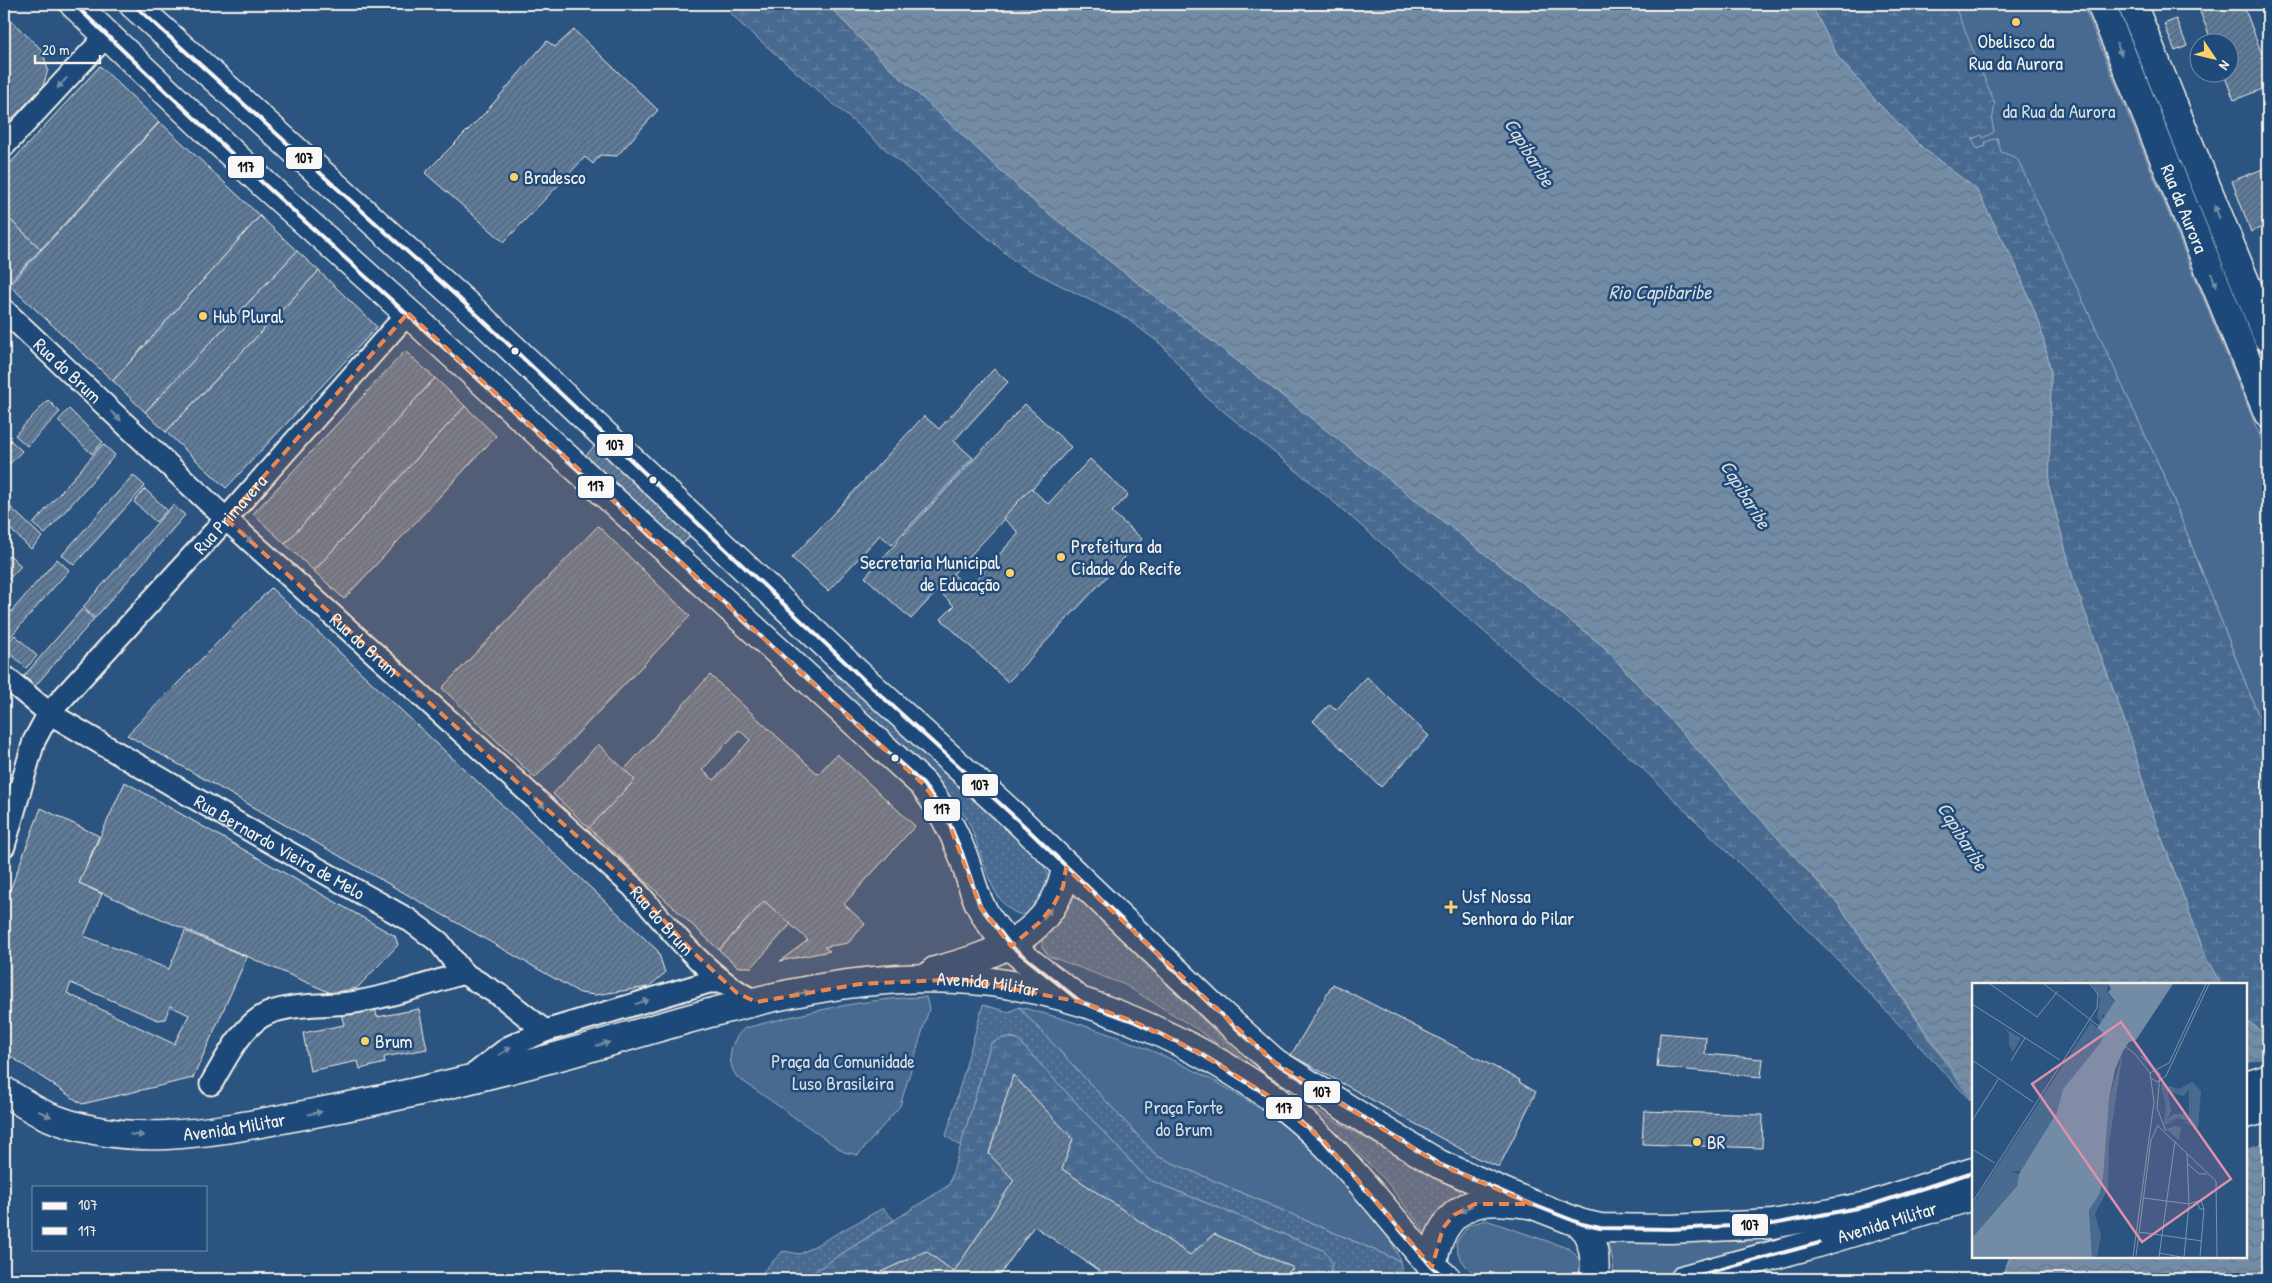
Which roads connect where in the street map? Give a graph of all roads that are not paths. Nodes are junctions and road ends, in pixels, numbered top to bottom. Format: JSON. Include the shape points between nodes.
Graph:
{"nodes":[{"id":1,"x":74,"y":4,"type":"edge"},
{"id":2,"x":133,"y":4,"type":"edge"},
{"id":3,"x":2101,"y":4,"type":"edge"},
{"id":4,"x":2132,"y":4,"type":"edge"},
{"id":5,"x":107,"y":35,"type":"junction"},
{"id":6,"x":4,"y":146,"type":"edge"},
{"id":7,"x":4,"y":310,"type":"edge"},
{"id":8,"x":408,"y":313,"type":"junction"},
{"id":9,"x":2268,"y":338,"type":"edge"},
{"id":10,"x":2268,"y":413,"type":"edge"},
{"id":11,"x":226,"y":520,"type":"junction"},
{"id":12,"x":4,"y":676,"type":"edge"},
{"id":13,"x":49,"y":713,"type":"junction"},
{"id":14,"x":10,"y":801,"type":"edge"},
{"id":15,"x":4,"y":846,"type":"edge"},
{"id":16,"x":1066,"y":868,"type":"junction"},
{"id":17,"x":1011,"y":946,"type":"junction"},
{"id":18,"x":463,"y":973,"type":"junction"},
{"id":19,"x":907,"y":978,"type":"junction"},
{"id":20,"x":724,"y":982,"type":"junction"},
{"id":21,"x":756,"y":1002,"type":"junction"},
{"id":22,"x":1081,"y":1002,"type":"junction"},
{"id":23,"x":545,"y":1031,"type":"junction"},
{"id":24,"x":469,"y":1078,"type":"junction"},
{"id":25,"x":2268,"y":1079,"type":"edge"},
{"id":26,"x":211,"y":1084,"type":"dead end"},
{"id":27,"x":2247,"y":1086,"type":"edge"},
{"id":28,"x":4,"y":1091,"type":"edge"},
{"id":29,"x":2268,"y":1108,"type":"edge"},
{"id":30,"x":2247,"y":1114,"type":"edge"},
{"id":31,"x":1972,"y":1180,"type":"edge"},
{"id":32,"x":1972,"y":1180,"type":"edge"},
{"id":33,"x":1531,"y":1204,"type":"junction"},
{"id":34,"x":1582,"y":1224,"type":"junction"},
{"id":35,"x":1437,"y":1275,"type":"edge"},
{"id":36,"x":1594,"y":1279,"type":"edge"},
{"id":37,"x":1686,"y":1279,"type":"edge"}],
"edges":[{"from":1,"to":5,"type":"main road"},
{"from":2,"to":16,"type":"main road","name":"Avenida Militar","via":[[480,318]]},
{"from":3,"to":10,"type":"main road","name":"Rua da Aurora","one_way":true},
{"from":9,"to":4,"type":"main road","name":"Rua da Aurora","one_way":true},
{"from":5,"to":6,"type":"street","one_way":true},
{"from":5,"to":8,"type":"main road","via":[[265,185]]},
{"from":7,"to":11,"type":"street","name":"Rua do Brum","one_way":true},
{"from":8,"to":11,"type":"street","name":"Rua Primavera"},
{"from":8,"to":17,"type":"main road","via":[[923,784],[945,813],[980,906]]},
{"from":11,"to":13,"type":"street","name":"Rua Primavera"},
{"from":11,"to":20,"type":"street","name":"Rua do Brum","one_way":true,"via":[[633,887]]},
{"from":12,"to":13,"type":"street","name":"Rua Bernardo Vieira de Melo"},
{"from":13,"to":14,"type":"street","name":"Rua Primavera"},
{"from":13,"to":18,"type":"street","name":"Rua Bernardo Vieira de Melo","via":[[409,920],[439,942]]},
{"from":14,"to":15,"type":"street","name":"Rua Primavera"},
{"from":17,"to":16,"type":"main road","name":"Avenida Militar","one_way":true,"via":[[1040,922],[1053,906],[1063,887]]},
{"from":16,"to":33,"type":"main road","name":"Avenida Militar","via":[[1274,1062],[1439,1164]]},
{"from":17,"to":19,"type":"main road","name":"Avenida Militar","via":[[958,965]]},
{"from":17,"to":22,"type":"main road"},
{"from":18,"to":23,"type":"street","name":"Rua Bernardo Vieira de Melo","via":[[501,996]]},
{"from":18,"to":26,"type":"street","via":[[355,1002],[279,1010],[262,1016],[250,1026]]},
{"from":21,"to":19,"type":"main road","name":"Avenida Militar","one_way":true,"via":[[828,988]]},
{"from":19,"to":22,"type":"main road","name":"Avenida Militar","via":[[960,979],[1018,987]]},
{"from":20,"to":21,"type":"street"},
{"from":23,"to":20,"type":"street","name":"Avenida Militar","one_way":true,"via":[[709,982]]},
{"from":24,"to":21,"type":"main road","name":"Avenida Militar","one_way":true},
{"from":22,"to":35,"type":"main road","name":"Avenida Militar","via":[[1133,1021],[1196,1051],[1266,1094],[1324,1142]]},
{"from":24,"to":23,"type":"street","name":"Avenida Militar","one_way":true,"via":[[509,1047]]},
{"from":28,"to":24,"type":"main road","name":"Avenida Militar","one_way":true,"via":[[45,1115],[89,1128],[143,1136],[214,1132],[382,1100]]},
{"from":25,"to":27,"type":"main road"},
{"from":29,"to":30,"type":"main road"},
{"from":31,"to":34,"type":"main road","name":"Avenida Militar","via":[[1868,1206],[1773,1224],[1671,1230],[1600,1228]]},
{"from":32,"to":37,"type":"main road","name":"Avenida Militar","via":[[1807,1246]]},
{"from":33,"to":34,"type":"main road","name":"Avenida Militar"},
{"from":33,"to":35,"type":"main road","one_way":true,"via":[[1475,1204],[1454,1215],[1443,1228],[1434,1251]]},
{"from":34,"to":36,"type":"main road","via":[[1591,1238],[1596,1257]]}]}
